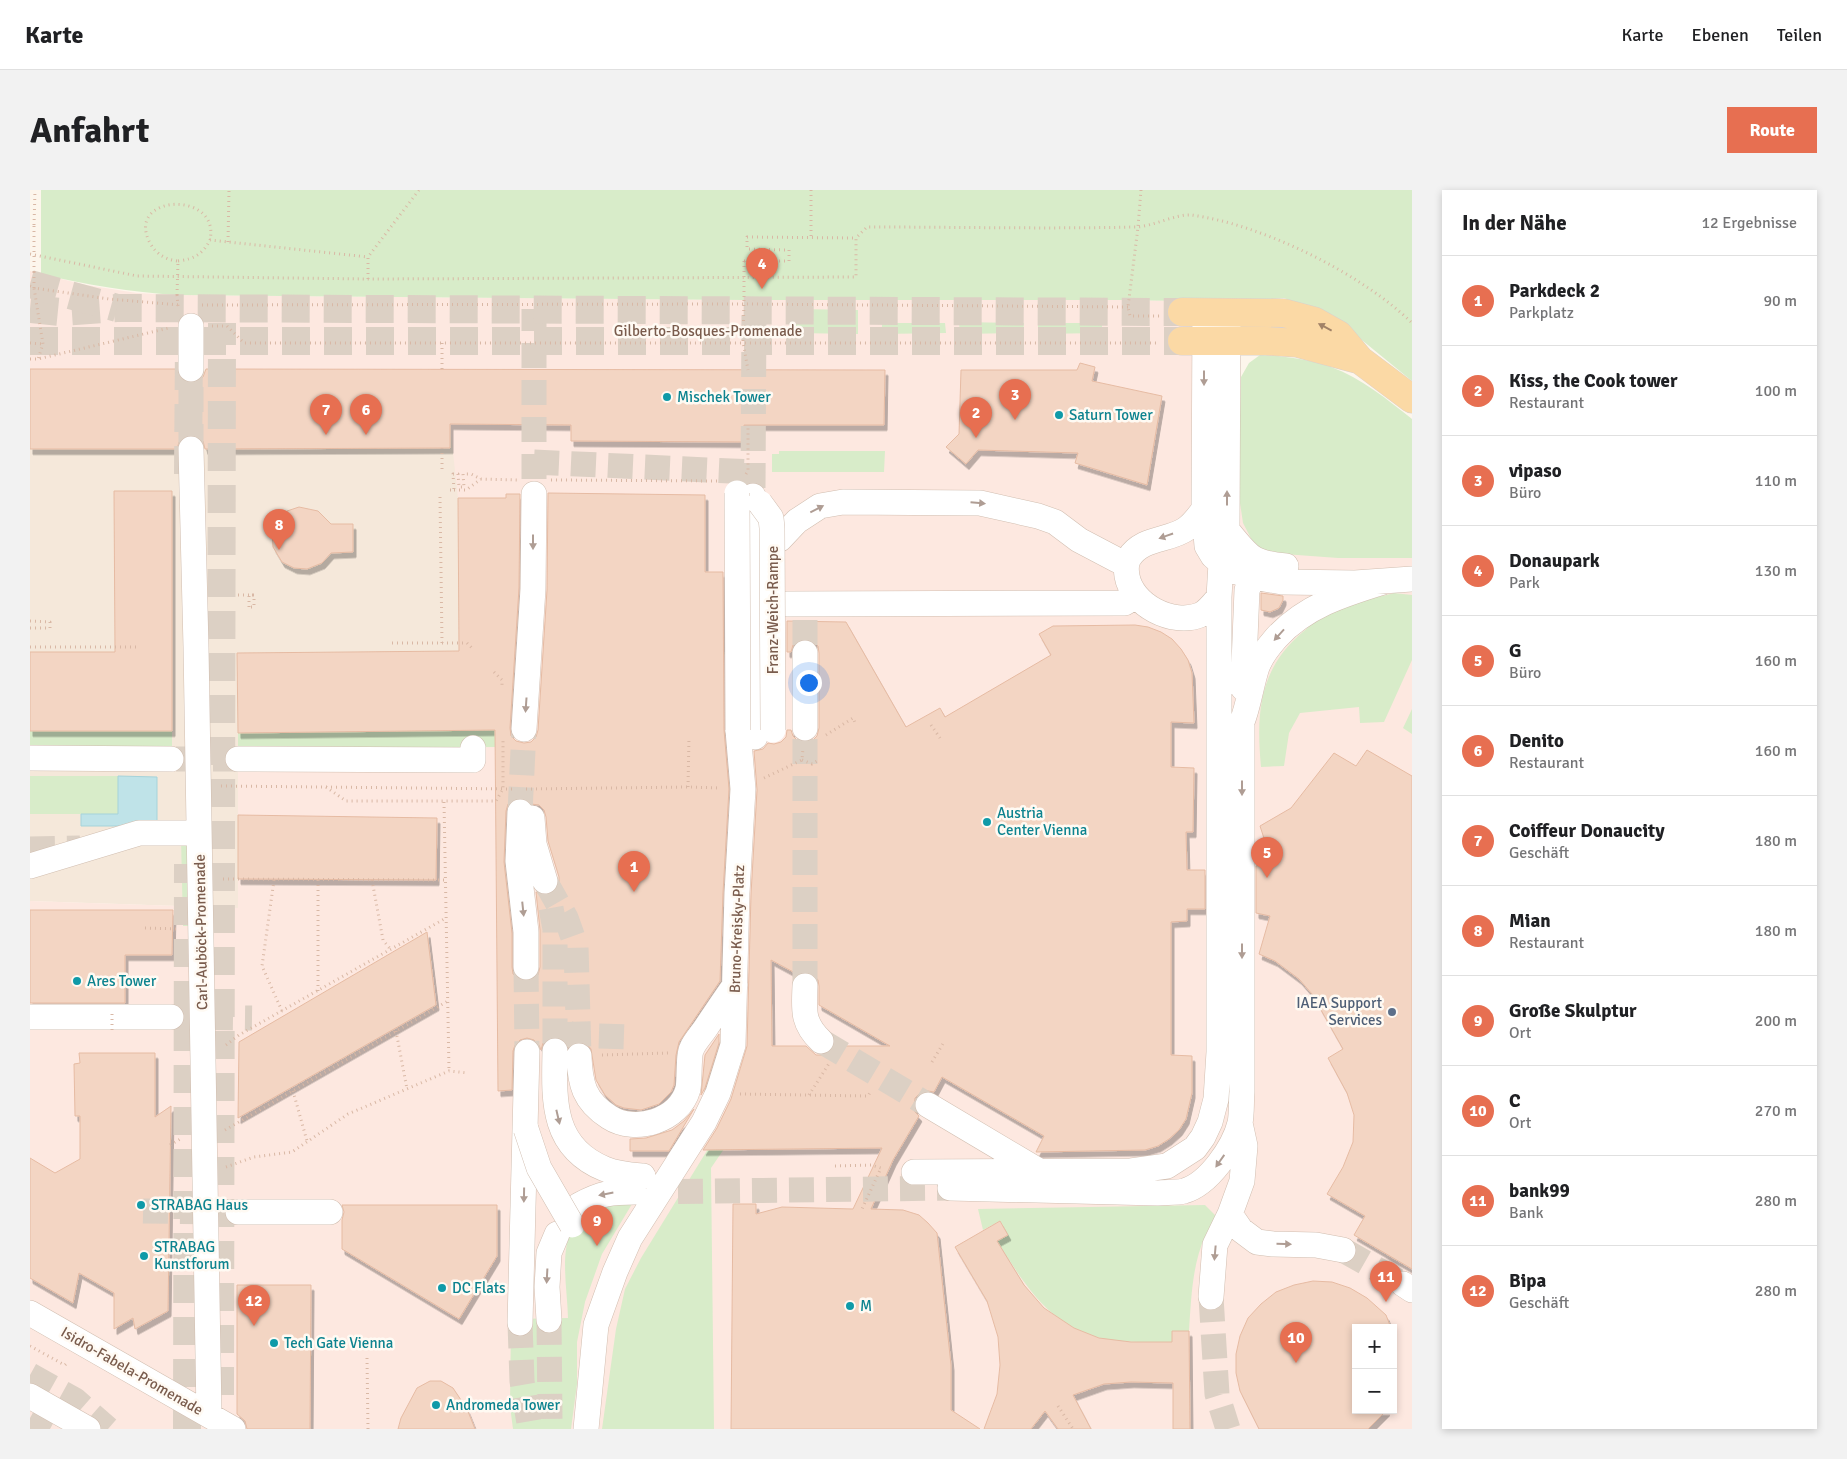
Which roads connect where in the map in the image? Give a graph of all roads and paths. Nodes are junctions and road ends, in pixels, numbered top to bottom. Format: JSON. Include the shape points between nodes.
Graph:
{"nodes":[{"id":1,"x":34,"y":190,"type":"edge"},
{"id":2,"x":228,"y":190,"type":"edge"},
{"id":3,"x":419,"y":190,"type":"edge"},
{"id":4,"x":811,"y":190,"type":"edge"},
{"id":5,"x":1141,"y":190,"type":"edge"},
{"id":6,"x":158,"y":203,"type":"dead end"},
{"id":7,"x":208,"y":213,"type":"dead end"},
{"id":8,"x":1138,"y":227,"type":"junction"},
{"id":9,"x":811,"y":238,"type":"junction"},
{"id":10,"x":856,"y":238,"type":"junction"},
{"id":11,"x":210,"y":240,"type":"junction"},
{"id":12,"x":228,"y":242,"type":"junction"},
{"id":13,"x":30,"y":254,"type":"edge"},
{"id":14,"x":368,"y":257,"type":"junction"},
{"id":15,"x":178,"y":261,"type":"junction"},
{"id":16,"x":368,"y":279,"type":"junction"},
{"id":17,"x":32,"y":287,"type":"edge"},
{"id":18,"x":744,"y":302,"type":"junction"},
{"id":19,"x":178,"y":305,"type":"junction"},
{"id":20,"x":1128,"y":307,"type":"junction"},
{"id":21,"x":1194,"y":315,"type":"junction"},
{"id":22,"x":192,"y":318,"type":"junction"},
{"id":23,"x":1412,"y":322,"type":"edge"},
{"id":24,"x":1194,"y":339,"type":"junction"},
{"id":25,"x":743,"y":342,"type":"junction"},
{"id":26,"x":30,"y":343,"type":"edge"},
{"id":27,"x":442,"y":343,"type":"junction"},
{"id":28,"x":43,"y":344,"type":"junction"},
{"id":29,"x":30,"y":359,"type":"edge"},
{"id":30,"x":38,"y":359,"type":"junction"},
{"id":31,"x":1360,"y":360,"type":"junction"},
{"id":32,"x":192,"y":369,"type":"tunnel mouth"},
{"id":33,"x":442,"y":370,"type":"dead end"},
{"id":34,"x":748,"y":370,"type":"dead end"},
{"id":35,"x":1412,"y":399,"type":"edge"},
{"id":36,"x":748,"y":425,"type":"dead end"},
{"id":37,"x":442,"y":448,"type":"dead end"},
{"id":38,"x":191,"y":449,"type":"tunnel mouth"},
{"id":39,"x":442,"y":471,"type":"dead end"},
{"id":40,"x":481,"y":480,"type":"junction"},
{"id":41,"x":535,"y":484,"type":"junction"},
{"id":42,"x":744,"y":490,"type":"junction"},
{"id":43,"x":440,"y":497,"type":"dead end"},
{"id":44,"x":1204,"y":509,"type":"junction"},
{"id":45,"x":1227,"y":530,"type":"junction"},
{"id":46,"x":780,"y":539,"type":"dead end"},
{"id":47,"x":1127,"y":563,"type":"junction"},
{"id":48,"x":1221,"y":563,"type":"junction"},
{"id":49,"x":1253,"y":577,"type":"junction"},
{"id":50,"x":1412,"y":578,"type":"edge"},
{"id":51,"x":1296,"y":582,"type":"junction"},
{"id":52,"x":1384,"y":582,"type":"junction"},
{"id":53,"x":238,"y":595,"type":"dead end"},
{"id":54,"x":256,"y":595,"type":"dead end"},
{"id":55,"x":1134,"y":596,"type":"junction"},
{"id":56,"x":1219,"y":597,"type":"junction"},
{"id":57,"x":799,"y":609,"type":"dead end"},
{"id":58,"x":1303,"y":614,"type":"junction"},
{"id":59,"x":30,"y":621,"type":"edge"},
{"id":60,"x":30,"y":628,"type":"edge"},
{"id":61,"x":392,"y":643,"type":"dead end"},
{"id":62,"x":442,"y":643,"type":"junction"},
{"id":63,"x":30,"y":647,"type":"edge"},
{"id":64,"x":137,"y":647,"type":"dead end"},
{"id":65,"x":474,"y":650,"type":"dead end"},
{"id":66,"x":805,"y":652,"type":"tunnel mouth"},
{"id":67,"x":494,"y":672,"type":"dead end"},
{"id":68,"x":502,"y":688,"type":"dead end"},
{"id":69,"x":1242,"y":722,"type":"junction"},
{"id":70,"x":856,"y":725,"type":"dead end"},
{"id":71,"x":932,"y":725,"type":"dead end"},
{"id":72,"x":513,"y":729,"type":"joint"},
{"id":73,"x":755,"y":732,"type":"junction"},
{"id":74,"x":689,"y":737,"type":"dead end"},
{"id":75,"x":812,"y":737,"type":"junction"},
{"id":76,"x":940,"y":738,"type":"dead end"},
{"id":77,"x":30,"y":758,"type":"edge"},
{"id":78,"x":171,"y":759,"type":"tunnel mouth"},
{"id":79,"x":238,"y":759,"type":"tunnel mouth"},
{"id":80,"x":802,"y":760,"type":"junction"},
{"id":81,"x":819,"y":760,"type":"dead end"},
{"id":82,"x":473,"y":762,"type":"dead end"},
{"id":83,"x":198,"y":786,"type":"junction"},
{"id":84,"x":326,"y":787,"type":"junction"},
{"id":85,"x":688,"y":787,"type":"junction"},
{"id":86,"x":496,"y":789,"type":"dead end"},
{"id":87,"x":743,"y":789,"type":"junction"},
{"id":88,"x":552,"y":790,"type":"dead end"},
{"id":89,"x":444,"y":802,"type":"junction"},
{"id":90,"x":199,"y":833,"type":"junction"},
{"id":91,"x":30,"y":866,"type":"edge"},
{"id":92,"x":200,"y":879,"type":"junction"},
{"id":93,"x":274,"y":880,"type":"junction"},
{"id":94,"x":318,"y":880,"type":"junction"},
{"id":95,"x":372,"y":880,"type":"junction"},
{"id":96,"x":446,"y":880,"type":"junction"},
{"id":97,"x":546,"y":881,"type":"tunnel mouth"},
{"id":98,"x":446,"y":918,"type":"junction"},
{"id":99,"x":145,"y":928,"type":"dead end"},
{"id":100,"x":200,"y":930,"type":"junction"},
{"id":101,"x":390,"y":950,"type":"junction"},
{"id":102,"x":526,"y":967,"type":"tunnel mouth"},
{"id":103,"x":735,"y":985,"type":"junction"},
{"id":104,"x":804,"y":986,"type":"tunnel mouth"},
{"id":105,"x":318,"y":991,"type":"junction"},
{"id":106,"x":448,"y":1001,"type":"junction"},
{"id":107,"x":282,"y":1011,"type":"junction"},
{"id":108,"x":112,"y":1014,"type":"dead end"},
{"id":109,"x":30,"y":1017,"type":"edge"},
{"id":110,"x":171,"y":1017,"type":"tunnel mouth"},
{"id":111,"x":112,"y":1030,"type":"dead end"},
{"id":112,"x":396,"y":1032,"type":"junction"},
{"id":113,"x":943,"y":1044,"type":"joint"},
{"id":114,"x":828,"y":1048,"type":"joint"},
{"id":115,"x":567,"y":1053,"type":"junction"},
{"id":116,"x":677,"y":1053,"type":"dead end"},
{"id":117,"x":203,"y":1061,"type":"junction"},
{"id":118,"x":450,"y":1071,"type":"junction"},
{"id":119,"x":468,"y":1073,"type":"dead end"},
{"id":120,"x":555,"y":1079,"type":"junction"},
{"id":121,"x":407,"y":1089,"type":"junction"},
{"id":122,"x":292,"y":1091,"type":"junction"},
{"id":123,"x":871,"y":1091,"type":"dead end"},
{"id":124,"x":718,"y":1093,"type":"junction"},
{"id":125,"x":809,"y":1095,"type":"junction"},
{"id":126,"x":928,"y":1105,"type":"tunnel mouth"},
{"id":127,"x":1240,"y":1123,"type":"junction"},
{"id":128,"x":526,"y":1129,"type":"junction"},
{"id":129,"x":204,"y":1141,"type":"junction"},
{"id":130,"x":307,"y":1141,"type":"junction"},
{"id":131,"x":835,"y":1166,"type":"dead end"},
{"id":132,"x":1039,"y":1171,"type":"junction"},
{"id":133,"x":914,"y":1172,"type":"dead end"},
{"id":134,"x":204,"y":1175,"type":"junction"},
{"id":135,"x":950,"y":1188,"type":"tunnel mouth"},
{"id":136,"x":862,"y":1209,"type":"dead end"},
{"id":137,"x":238,"y":1212,"type":"tunnel mouth"},
{"id":138,"x":330,"y":1212,"type":"dead end"},
{"id":139,"x":1230,"y":1214,"type":"junction"},
{"id":140,"x":569,"y":1221,"type":"junction"},
{"id":141,"x":1343,"y":1250,"type":"tunnel mouth"},
{"id":142,"x":1211,"y":1297,"type":"tunnel mouth"},
{"id":143,"x":30,"y":1313,"type":"edge"},
{"id":144,"x":549,"y":1320,"type":"tunnel mouth"},
{"id":145,"x":520,"y":1323,"type":"tunnel mouth"},
{"id":146,"x":30,"y":1346,"type":"edge"},
{"id":147,"x":367,"y":1358,"type":"dead end"},
{"id":148,"x":68,"y":1362,"type":"dead end"},
{"id":149,"x":30,"y":1396,"type":"edge"},
{"id":150,"x":1058,"y":1406,"type":"dead end"},
{"id":151,"x":208,"y":1415,"type":"junction"},
{"id":152,"x":88,"y":1429,"type":"edge"},
{"id":153,"x":233,"y":1429,"type":"edge"},
{"id":154,"x":368,"y":1429,"type":"edge"},
{"id":155,"x":586,"y":1429,"type":"edge"},
{"id":156,"x":1073,"y":1429,"type":"edge"}],
"edges":[{"from":1,"to":17,"type":"path","bridge":true},
{"from":2,"to":12,"type":"path"},
{"from":3,"to":14,"type":"path"},
{"from":4,"to":9,"type":"path"},
{"from":5,"to":8,"type":"path"},
{"from":6,"to":15,"type":"path","bridge":true,"via":[[148,218],[148,239],[161,256]]},
{"from":7,"to":11,"type":"path","bridge":true,"via":[[212,229]]},
{"from":8,"to":10,"type":"path","via":[[867,227]]},
{"from":8,"to":20,"type":"path"},
{"from":8,"to":23,"type":"path","via":[[1188,215],[1237,225],[1284,242],[1349,275]]},
{"from":9,"to":10,"type":"path"},
{"from":9,"to":18,"type":"path","bridge":true,"via":[[747,237],[747,249],[789,250],[789,261],[744,261]]},
{"from":10,"to":16,"type":"path","via":[[856,277]]},
{"from":11,"to":12,"type":"path"},
{"from":11,"to":15,"type":"path","via":[[200,254]]},
{"from":12,"to":14,"type":"path"},
{"from":13,"to":16,"type":"path","via":[[137,276]]},
{"from":14,"to":16,"type":"path"},
{"from":15,"to":19,"type":"path","bridge":true},
{"from":17,"to":19,"type":"path"},
{"from":17,"to":28,"type":"path"},
{"from":18,"to":20,"type":"path"},
{"from":18,"to":22,"type":"path"},
{"from":18,"to":25,"type":"path"},
{"from":19,"to":22,"type":"path"},
{"from":20,"to":21,"type":"path","via":[[1130,316]]},
{"from":21,"to":24,"type":"street"},
{"from":31,"to":21,"type":"main road","one_way":true,"via":[[1339,335],[1314,321],[1284,313]]},
{"from":22,"to":27,"type":"path","name":"Gilberto-Bosques-Promenade","via":[[227,326],[244,343]]},
{"from":22,"to":30,"type":"path"},
{"from":22,"to":32,"type":"street"},
{"from":24,"to":25,"type":"path","name":"Gilberto-Bosques-Promenade","via":[[1161,343]]},
{"from":24,"to":31,"type":"main road","via":[[1296,343]]},
{"from":24,"to":44,"type":"street","one_way":true},
{"from":45,"to":24,"type":"street","one_way":true},
{"from":25,"to":27,"type":"path","name":"Gilberto-Bosques-Promenade"},
{"from":25,"to":34,"type":"path"},
{"from":26,"to":28,"type":"path"},
{"from":27,"to":33,"type":"path"},
{"from":28,"to":30,"type":"path"},
{"from":29,"to":30,"type":"path"},
{"from":31,"to":35,"type":"main road"},
{"from":36,"to":42,"type":"path","via":[[748,471]]},
{"from":37,"to":39,"type":"path"},
{"from":38,"to":83,"type":"street","name":"Carl-Auböck-Promenade"},
{"from":40,"to":40,"type":"path","via":[[471,474],[463,474],[464,487],[459,487],[458,474],[453,474],[452,490],[466,490]]},
{"from":40,"to":41,"type":"path"},
{"from":41,"to":42,"type":"path"},
{"from":41,"to":72,"type":"street","one_way":true,"via":[[533,589]]},
{"from":42,"to":73,"type":"street","bridge":true},
{"from":42,"to":73,"type":"street","name":"Franz-Weich-Rampe","bridge":true,"via":[[766,510],[772,528]]},
{"from":43,"to":62,"type":"path"},
{"from":44,"to":47,"type":"street","one_way":true,"via":[[1186,530],[1145,544]]},
{"from":44,"to":48,"type":"street","via":[[1207,546]]},
{"from":45,"to":48,"type":"street"},
{"from":45,"to":50,"type":"street","via":[[1251,558],[1267,564]]},
{"from":46,"to":47,"type":"street","one_way":true,"via":[[797,521],[820,506],[843,502],[980,503],[1055,522],[1079,540]]},
{"from":47,"to":55,"type":"street","via":[[1127,576]]},
{"from":48,"to":49,"type":"street"},
{"from":48,"to":56,"type":"street"},
{"from":49,"to":51,"type":"street"},
{"from":49,"to":69,"type":"street","via":[[1246,590]]},
{"from":50,"to":52,"type":"street"},
{"from":51,"to":52,"type":"street"},
{"from":51,"to":58,"type":"street","via":[[1304,598]]},
{"from":52,"to":58,"type":"street","via":[[1342,595]]},
{"from":53,"to":54,"type":"path"},
{"from":55,"to":56,"type":"street","via":[[1158,611],[1185,617],[1200,615]]},
{"from":55,"to":57,"type":"street","via":[[1125,603]]},
{"from":56,"to":132,"type":"street","via":[[1219,1052],[1216,1099],[1210,1122],[1195,1148],[1167,1166],[1131,1171]]},
{"from":58,"to":69,"type":"street","one_way":true,"via":[[1270,645],[1258,666]]},
{"from":59,"to":60,"type":"path","via":[[50,622],[50,628]]},
{"from":61,"to":62,"type":"path"},
{"from":62,"to":65,"type":"path","via":[[467,642]]},
{"from":63,"to":64,"type":"path"},
{"from":66,"to":75,"type":"street"},
{"from":67,"to":68,"type":"path","via":[[502,680]]},
{"from":69,"to":127,"type":"street","one_way":true},
{"from":70,"to":75,"type":"path","via":[[853,718]]},
{"from":71,"to":76,"type":"path"},
{"from":72,"to":89,"type":"path","via":[[504,789],[496,801]]},
{"from":73,"to":87,"type":"street","name":"Bruno-Kreisky-Platz"},
{"from":73,"to":87,"type":"street"},
{"from":74,"to":85,"type":"path"},
{"from":75,"to":80,"type":"path","via":[[803,748]]},
{"from":77,"to":78,"type":"street"},
{"from":79,"to":82,"type":"street","via":[[306,754]]},
{"from":80,"to":81,"type":"path","via":[[812,764]]},
{"from":80,"to":87,"type":"path"},
{"from":83,"to":84,"type":"path"},
{"from":83,"to":90,"type":"street","name":"Carl-Auböck-Promenade"},
{"from":84,"to":86,"type":"path"},
{"from":84,"to":89,"type":"path","via":[[346,801]]},
{"from":85,"to":87,"type":"path"},
{"from":85,"to":88,"type":"path"},
{"from":87,"to":103,"type":"street","name":"Bruno-Kreisky-Platz"},
{"from":89,"to":96,"type":"path"},
{"from":90,"to":91,"type":"street","via":[[139,833]]},
{"from":90,"to":92,"type":"street","name":"Carl-Auböck-Promenade"},
{"from":92,"to":93,"type":"path"},
{"from":92,"to":100,"type":"street","name":"Carl-Auböck-Promenade"},
{"from":93,"to":94,"type":"path"},
{"from":93,"to":107,"type":"path","via":[[262,966]]},
{"from":94,"to":95,"type":"path"},
{"from":94,"to":105,"type":"path"},
{"from":95,"to":96,"type":"path"},
{"from":95,"to":101,"type":"path","via":[[383,940]]},
{"from":96,"to":98,"type":"path"},
{"from":97,"to":102,"type":"street","one_way":true,"via":[[526,812],[518,861],[526,932]]},
{"from":98,"to":101,"type":"path"},
{"from":98,"to":106,"type":"path"},
{"from":99,"to":100,"type":"path"},
{"from":100,"to":117,"type":"street","name":"Carl-Auböck-Promenade"},
{"from":101,"to":105,"type":"path"},
{"from":103,"to":115,"type":"street","via":[[691,1049],[687,1091],[669,1115],[655,1122],[625,1122],[600,1112],[590,1102]]},
{"from":103,"to":124,"type":"street","name":"Bruno-Kreisky-Platz","via":[[733,1046]]},
{"from":104,"to":114,"type":"street","via":[[804,1017],[810,1031]]},
{"from":105,"to":107,"type":"path"},
{"from":106,"to":112,"type":"path"},
{"from":106,"to":118,"type":"path"},
{"from":107,"to":117,"type":"path","via":[[239,1035]]},
{"from":108,"to":111,"type":"path","bridge":true},
{"from":109,"to":110,"type":"street"},
{"from":112,"to":121,"type":"path"},
{"from":112,"to":122,"type":"path"},
{"from":113,"to":113,"type":"path","via":[[932,1062]]},
{"from":114,"to":125,"type":"path"},
{"from":115,"to":116,"type":"path"},
{"from":115,"to":120,"type":"street"},
{"from":117,"to":129,"type":"street","name":"Carl-Auböck-Promenade"},
{"from":118,"to":119,"type":"path"},
{"from":118,"to":121,"type":"path"},
{"from":120,"to":128,"type":"street","via":[[527,1052]]},
{"from":120,"to":140,"type":"street","one_way":true,"via":[[556,1110],[570,1143],[588,1159],[639,1184],[599,1194]]},
{"from":121,"to":130,"type":"path","via":[[348,1114]]},
{"from":122,"to":129,"type":"path"},
{"from":122,"to":130,"type":"path"},
{"from":123,"to":125,"type":"path","via":[[868,1096]]},
{"from":124,"to":125,"type":"path"},
{"from":124,"to":155,"type":"street","name":"Bruno-Kreisky-Platz","via":[[704,1122],[630,1238],[615,1272],[596,1325]]},
{"from":126,"to":132,"type":"street"},
{"from":127,"to":135,"type":"street","one_way":true,"via":[[1219,1163],[1206,1178],[1185,1191]]},
{"from":127,"to":139,"type":"street","via":[[1245,1146],[1242,1181]]},
{"from":128,"to":140,"type":"street","bridge":true,"via":[[538,1168]]},
{"from":128,"to":145,"type":"street","one_way":true},
{"from":129,"to":134,"type":"street","name":"Carl-Auböck-Promenade"},
{"from":130,"to":134,"type":"path","via":[[292,1152],[254,1156]]},
{"from":131,"to":136,"type":"path","via":[[871,1165],[882,1168]]},
{"from":132,"to":133,"type":"street"},
{"from":134,"to":151,"type":"street","name":"Carl-Auböck-Promenade"},
{"from":137,"to":138,"type":"street"},
{"from":139,"to":141,"type":"street","one_way":true,"via":[[1241,1230],[1257,1242]]},
{"from":139,"to":142,"type":"street","one_way":true,"via":[[1215,1245]]},
{"from":140,"to":144,"type":"street","one_way":true,"via":[[549,1254]]},
{"from":143,"to":151,"type":"street","name":"Isidro-Fabela-Promenade"},
{"from":146,"to":148,"type":"path","via":[[65,1365]]},
{"from":147,"to":154,"type":"path"},
{"from":149,"to":152,"type":"street"},
{"from":150,"to":156,"type":"path"},
{"from":151,"to":153,"type":"street","name":"Isidro-Fabela-Promenade"}]}
